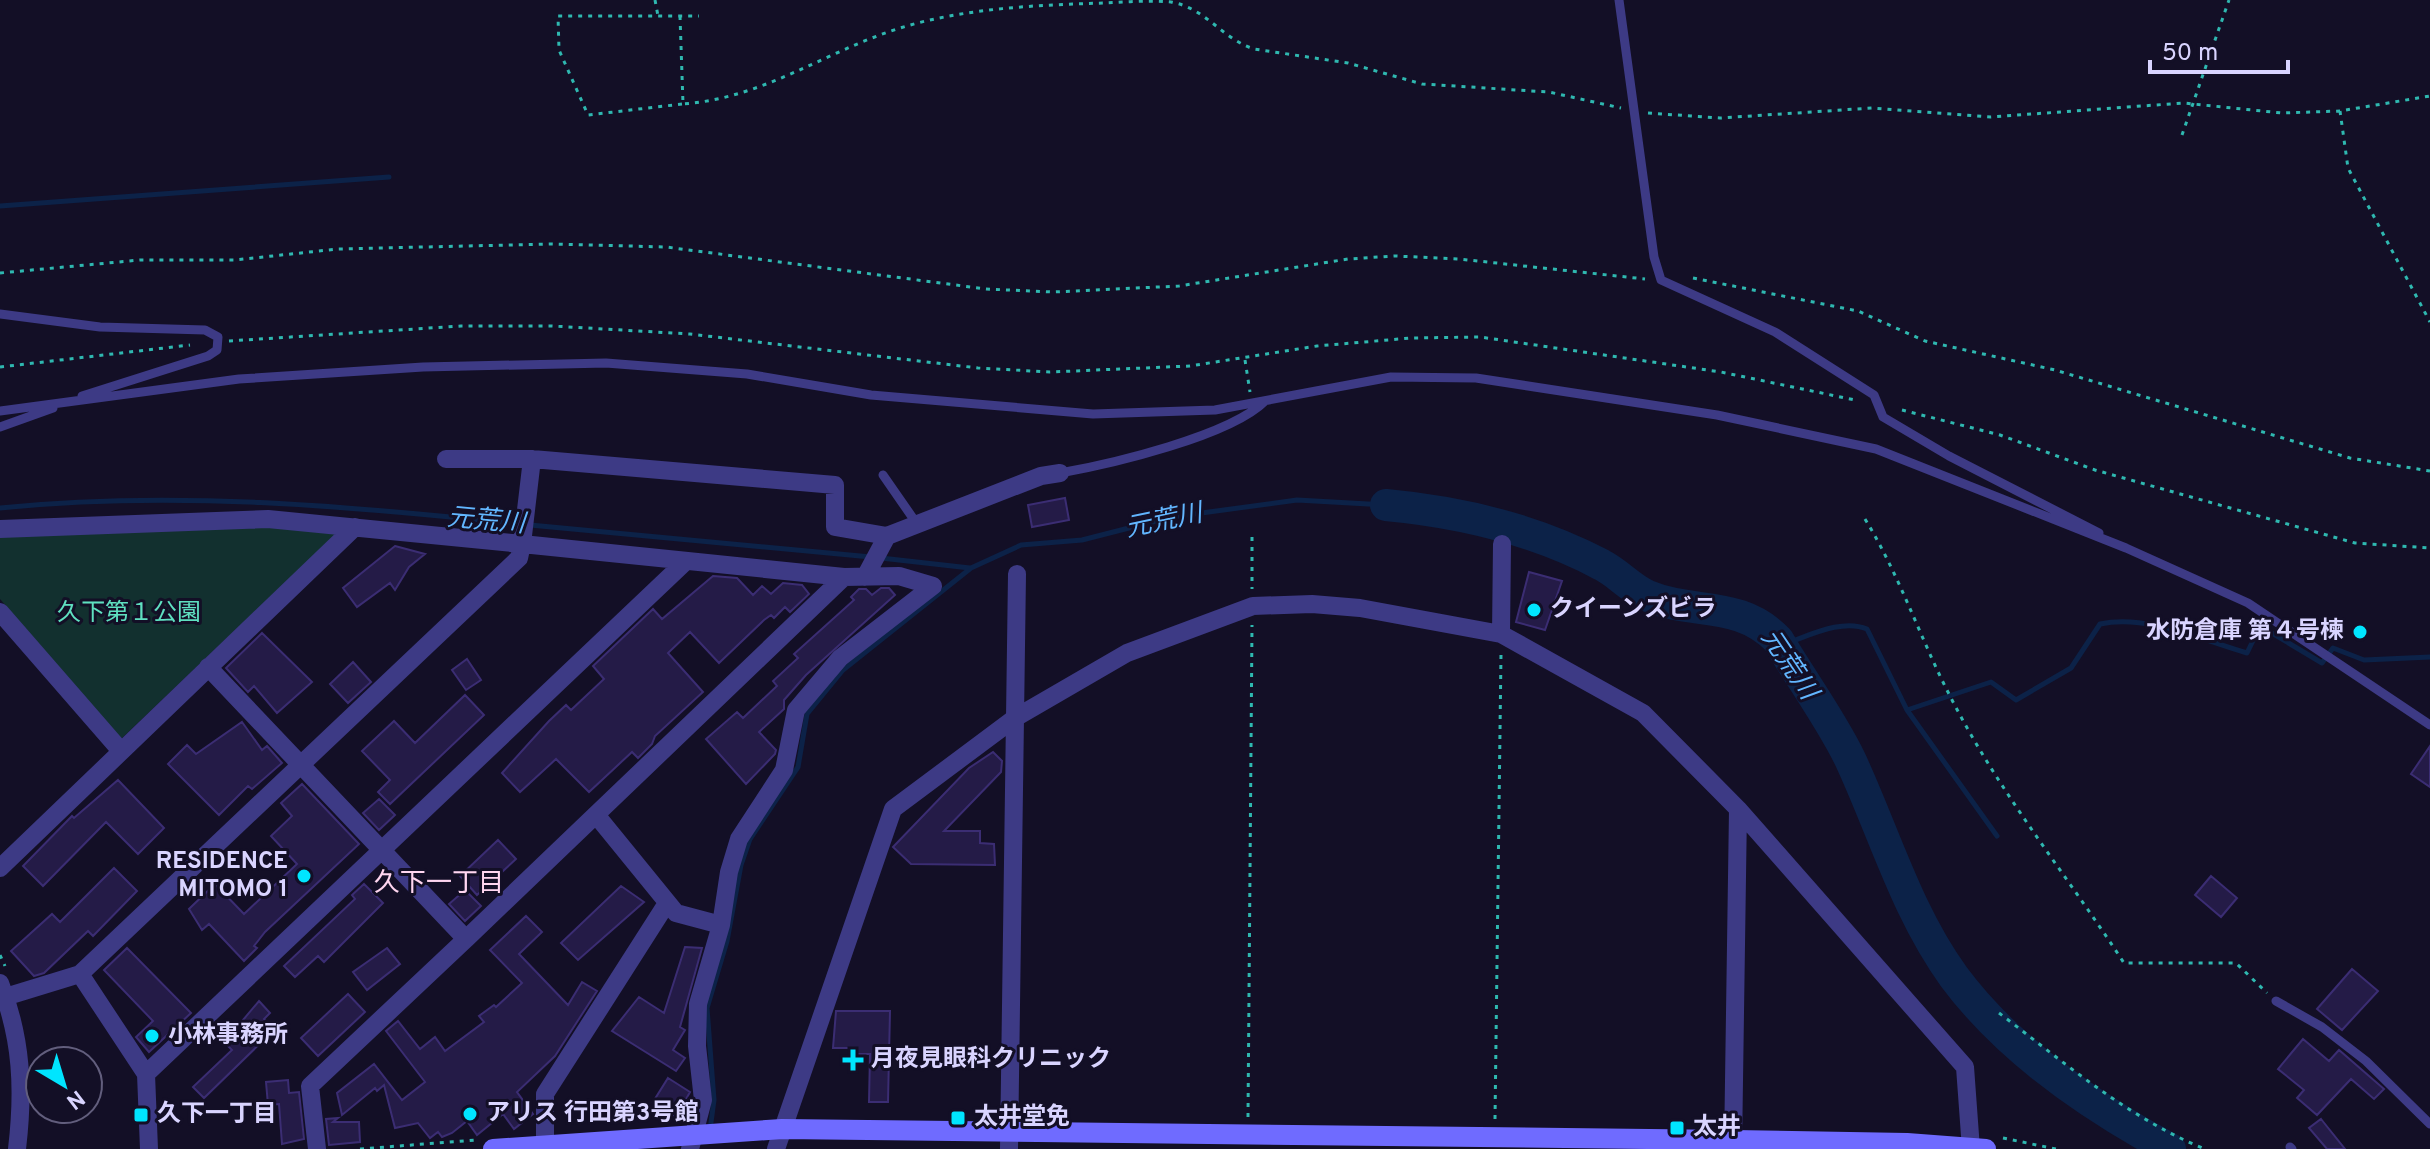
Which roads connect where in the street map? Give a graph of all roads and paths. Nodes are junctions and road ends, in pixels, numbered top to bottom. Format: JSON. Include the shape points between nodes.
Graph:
{"nodes":[{"id":1,"x":655,"y":0,"type":"edge"},
{"id":2,"x":1048,"y":0,"type":"edge"},
{"id":3,"x":1619,"y":0,"type":"edge"},
{"id":4,"x":2229,"y":0,"type":"edge"},
{"id":5,"x":1146,"y":1,"type":"edge"},
{"id":6,"x":1052,"y":4,"type":"junction"},
{"id":7,"x":658,"y":16,"type":"junction"},
{"id":8,"x":680,"y":16,"type":"junction"},
{"id":9,"x":699,"y":16,"type":"dead end"},
{"id":10,"x":2430,"y":96,"type":"edge"},
{"id":11,"x":683,"y":104,"type":"junction"},
{"id":12,"x":2194,"y":104,"type":"junction"},
{"id":13,"x":2340,"y":111,"type":"junction"},
{"id":14,"x":1635,"y":112,"type":"junction"},
{"id":15,"x":2182,"y":135,"type":"dead end"},
{"id":16,"x":0,"y":273,"type":"edge"},
{"id":17,"x":1661,"y":280,"type":"junction"},
{"id":18,"x":0,"y":314,"type":"edge"},
{"id":19,"x":2430,"y":322,"type":"edge"},
{"id":20,"x":220,"y":342,"type":"junction"},
{"id":21,"x":1245,"y":359,"type":"junction"},
{"id":22,"x":0,"y":367,"type":"edge"},
{"id":23,"x":1265,"y":401,"type":"junction"},
{"id":24,"x":67,"y":402,"type":"junction"},
{"id":25,"x":1251,"y":403,"type":"junction"},
{"id":26,"x":1878,"y":405,"type":"junction"},
{"id":27,"x":0,"y":411,"type":"edge"},
{"id":28,"x":0,"y":427,"type":"edge"},
{"id":29,"x":446,"y":459,"type":"dead end"},
{"id":30,"x":532,"y":459,"type":"junction"},
{"id":31,"x":2430,"y":471,"type":"edge"},
{"id":32,"x":1060,"y":473,"type":"joint"},
{"id":33,"x":883,"y":475,"type":"dead end"},
{"id":34,"x":1865,"y":519,"type":"dead end"},
{"id":35,"x":917,"y":524,"type":"junction"},
{"id":36,"x":355,"y":527,"type":"junction"},
{"id":37,"x":0,"y":529,"type":"edge"},
{"id":38,"x":1252,"y":537,"type":"dead end"},
{"id":39,"x":523,"y":539,"type":"junction"},
{"id":40,"x":885,"y":539,"type":"junction"},
{"id":41,"x":1502,"y":544,"type":"dead end"},
{"id":42,"x":2126,"y":548,"type":"junction"},
{"id":43,"x":2430,"y":548,"type":"edge"},
{"id":44,"x":684,"y":563,"type":"junction"},
{"id":45,"x":866,"y":572,"type":"junction"},
{"id":46,"x":1017,"y":574,"type":"dead end"},
{"id":47,"x":844,"y":577,"type":"junction"},
{"id":48,"x":1253,"y":606,"type":"junction"},
{"id":49,"x":0,"y":612,"type":"edge"},
{"id":50,"x":1501,"y":634,"type":"junction"},
{"id":51,"x":208,"y":667,"type":"junction"},
{"id":52,"x":1015,"y":718,"type":"junction"},
{"id":53,"x":2430,"y":725,"type":"edge"},
{"id":54,"x":121,"y":751,"type":"junction"},
{"id":55,"x":301,"y":765,"type":"junction"},
{"id":56,"x":1738,"y":809,"type":"junction"},
{"id":57,"x":597,"y":816,"type":"junction"},
{"id":58,"x":381,"y":849,"type":"junction"},
{"id":59,"x":0,"y":868,"type":"edge"},
{"id":60,"x":667,"y":903,"type":"junction"},
{"id":61,"x":721,"y":925,"type":"junction"},
{"id":62,"x":466,"y":939,"type":"junction"},
{"id":63,"x":80,"y":974,"type":"junction"},
{"id":64,"x":3,"y":990,"type":"edge"},
{"id":65,"x":2276,"y":1001,"type":"joint"},
{"id":66,"x":1999,"y":1013,"type":"dead end"},
{"id":67,"x":146,"y":1074,"type":"junction"},
{"id":68,"x":2430,"y":1124,"type":"edge"},
{"id":69,"x":1247,"y":1135,"type":"junction"},
{"id":70,"x":1495,"y":1137,"type":"junction"},
{"id":71,"x":779,"y":1139,"type":"edge"},
{"id":72,"x":1009,"y":1140,"type":"edge"},
{"id":73,"x":694,"y":1141,"type":"edge"},
{"id":74,"x":488,"y":1144,"type":"edge"},
{"id":75,"x":545,"y":1145,"type":"junction"},
{"id":76,"x":1733,"y":1145,"type":"edge"},
{"id":77,"x":1974,"y":1145,"type":"edge"},
{"id":78,"x":17,"y":1149,"type":"edge"},
{"id":79,"x":149,"y":1149,"type":"edge"},
{"id":80,"x":317,"y":1149,"type":"edge"},
{"id":81,"x":360,"y":1149,"type":"edge"},
{"id":82,"x":2056,"y":1149,"type":"edge"},
{"id":83,"x":2205,"y":1149,"type":"edge"}],
"edges":[{"from":1,"to":7,"type":"path"},
{"from":2,"to":6,"type":"path"},
{"from":3,"to":14,"type":"lane"},
{"from":4,"to":12,"type":"path"},
{"from":5,"to":6,"type":"path"},
{"from":5,"to":14,"type":"path","via":[[1191,7],[1254,49],[1348,63],[1422,84],[1549,92]]},
{"from":6,"to":11,"type":"path","via":[[975,12],[901,28],[734,98]]},
{"from":7,"to":8,"type":"path"},
{"from":7,"to":11,"type":"path","via":[[558,16],[559,50],[588,115]]},
{"from":8,"to":9,"type":"path"},
{"from":8,"to":11,"type":"path"},
{"from":10,"to":13,"type":"path"},
{"from":12,"to":13,"type":"path","via":[[2282,113]]},
{"from":12,"to":14,"type":"path","via":[[1991,117],[1872,108],[1720,118]]},
{"from":12,"to":15,"type":"path"},
{"from":13,"to":19,"type":"path","via":[[2348,168]]},
{"from":14,"to":17,"type":"lane"},
{"from":16,"to":17,"type":"path","via":[[338,249],[552,244],[666,247],[986,289],[1053,292],[1179,286],[1395,256]]},
{"from":17,"to":26,"type":"lane","via":[[1775,332],[1874,395]]},
{"from":17,"to":31,"type":"path","via":[[1693,278],[1858,311],[1925,341],[2069,374],[2350,458]]},
{"from":18,"to":20,"type":"lane","via":[[100,327],[205,330],[214,332]]},
{"from":20,"to":21,"type":"path","via":[[461,326],[552,326],[706,336],[1050,372]]},
{"from":20,"to":22,"type":"path"},
{"from":20,"to":24,"type":"lane","via":[[208,356]]},
{"from":21,"to":25,"type":"path"},
{"from":21,"to":26,"type":"path","via":[[1317,346],[1480,337],[1721,372]]},
{"from":23,"to":25,"type":"lane"},
{"from":23,"to":32,"type":"lane","via":[[1253,413],[1165,447]]},
{"from":23,"to":42,"type":"lane","via":[[1391,377],[1476,378],[1717,415],[1876,449]]},
{"from":24,"to":25,"type":"lane","via":[[239,379],[606,363],[747,374],[871,395],[1093,414],[1215,410]]},
{"from":24,"to":27,"type":"lane"},
{"from":24,"to":28,"type":"lane"},
{"from":26,"to":42,"type":"lane","via":[[1883,417],[1949,456]]},
{"from":26,"to":43,"type":"path","via":[[2000,435],[2095,470],[2355,543]]},
{"from":29,"to":30,"type":"street"},
{"from":30,"to":39,"type":"street"},
{"from":30,"to":40,"type":"street","via":[[835,485],[835,527]]},
{"from":32,"to":35,"type":"street"},
{"from":33,"to":35,"type":"lane"},
{"from":34,"to":65,"type":"path","via":[[1889,559],[1950,697],[2012,803],[2124,963],[2236,963]]},
{"from":35,"to":40,"type":"street"},
{"from":36,"to":37,"type":"street","via":[[268,519]]},
{"from":36,"to":39,"type":"street"},
{"from":36,"to":51,"type":"street"},
{"from":38,"to":48,"type":"path"},
{"from":39,"to":44,"type":"street"},
{"from":39,"to":55,"type":"street","via":[[519,558]]},
{"from":40,"to":45,"type":"street"},
{"from":41,"to":50,"type":"street"},
{"from":42,"to":53,"type":"lane","via":[[2248,603]]},
{"from":44,"to":47,"type":"street"},
{"from":44,"to":58,"type":"street"},
{"from":45,"to":47,"type":"street"},
{"from":45,"to":61,"type":"street","via":[[933,586],[840,658],[796,710],[784,770],[739,839]]},
{"from":46,"to":52,"type":"street"},
{"from":47,"to":57,"type":"street"},
{"from":48,"to":50,"type":"street","via":[[1360,608]]},
{"from":48,"to":52,"type":"street","via":[[1127,653]]},
{"from":48,"to":69,"type":"path"},
{"from":49,"to":54,"type":"street"},
{"from":50,"to":56,"type":"street","via":[[1643,713]]},
{"from":50,"to":70,"type":"path"},
{"from":51,"to":54,"type":"street"},
{"from":51,"to":55,"type":"street"},
{"from":52,"to":71,"type":"street","via":[[893,809]]},
{"from":52,"to":72,"type":"street"},
{"from":54,"to":59,"type":"street"},
{"from":55,"to":58,"type":"street"},
{"from":55,"to":63,"type":"street"},
{"from":56,"to":76,"type":"street"},
{"from":56,"to":77,"type":"street","via":[[1965,1067]]},
{"from":57,"to":60,"type":"street"},
{"from":57,"to":62,"type":"street"},
{"from":58,"to":62,"type":"street"},
{"from":58,"to":67,"type":"street"},
{"from":60,"to":61,"type":"street","via":[[676,913]]},
{"from":60,"to":75,"type":"street","via":[[545,1094]]},
{"from":61,"to":73,"type":"street","via":[[698,1004],[703,1100]]},
{"from":62,"to":80,"type":"street","via":[[310,1086]]},
{"from":63,"to":64,"type":"street"},
{"from":63,"to":67,"type":"street"},
{"from":64,"to":78,"type":"street","via":[[22,1071]]},
{"from":65,"to":68,"type":"lane","via":[[2366,1061]]},
{"from":66,"to":83,"type":"path","via":[[2123,1106]]},
{"from":67,"to":79,"type":"street"},
{"from":69,"to":70,"type":"street"},
{"from":69,"to":72,"type":"street"},
{"from":70,"to":76,"type":"street"},
{"from":71,"to":72,"type":"street"},
{"from":71,"to":73,"type":"street"},
{"from":73,"to":75,"type":"street"},
{"from":74,"to":75,"type":"street"},
{"from":74,"to":81,"type":"path"},
{"from":76,"to":77,"type":"street"},
{"from":77,"to":82,"type":"path"}]}
